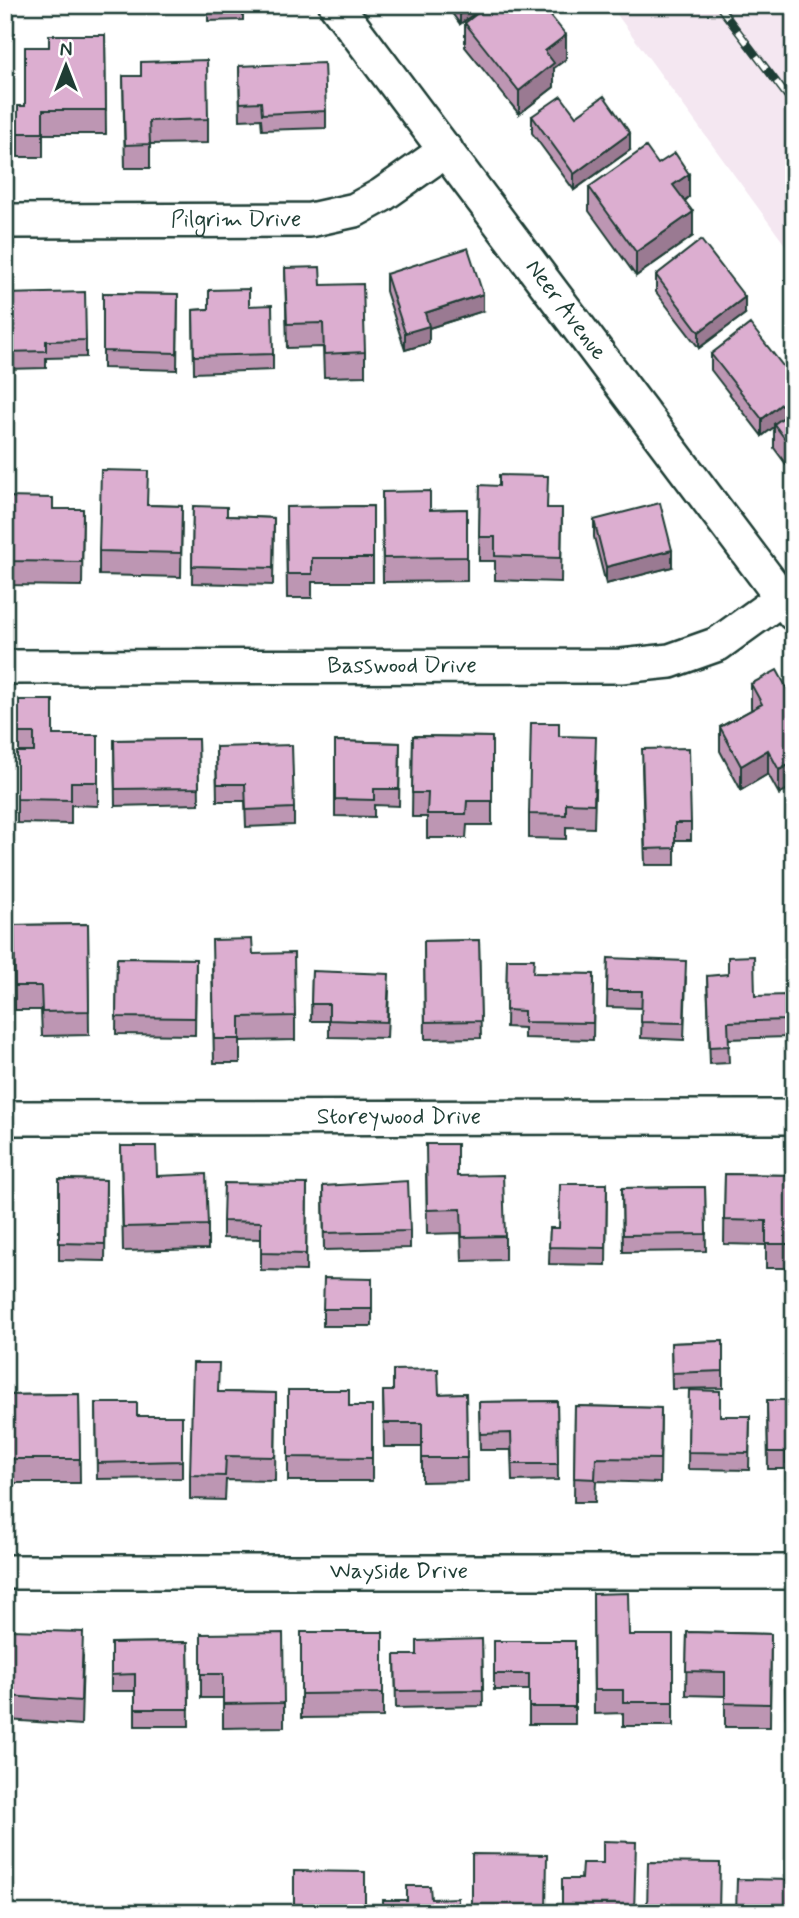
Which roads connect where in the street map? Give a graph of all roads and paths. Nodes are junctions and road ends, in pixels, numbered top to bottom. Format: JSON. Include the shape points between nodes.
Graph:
{"nodes":[{"id":1,"x":336,"y":5,"type":"edge"},
{"id":2,"x":446,"y":150,"type":"junction"},
{"id":3,"x":5,"y":222,"type":"edge"},
{"id":4,"x":788,"y":606,"type":"edge"},
{"id":5,"x":5,"y":667,"type":"edge"},
{"id":6,"x":794,"y":1117,"type":"edge"},
{"id":7,"x":5,"y":1118,"type":"edge"},
{"id":8,"x":5,"y":1572,"type":"edge"},
{"id":9,"x":794,"y":1573,"type":"edge"}],
"edges":[{"from":1,"to":2,"type":"street","name":"Neer Avenue"},
{"from":2,"to":3,"type":"street","name":"Pilgrim Drive","via":[[355,210],[310,220]]},
{"from":2,"to":4,"type":"street","name":"Neer Avenue"},
{"from":4,"to":5,"type":"street","name":"Basswood Drive","via":[[718,644],[670,661],[621,666]]},
{"from":6,"to":7,"type":"street","name":"Storeywood Drive"},
{"from":8,"to":9,"type":"street","name":"Wayside Drive"}]}
